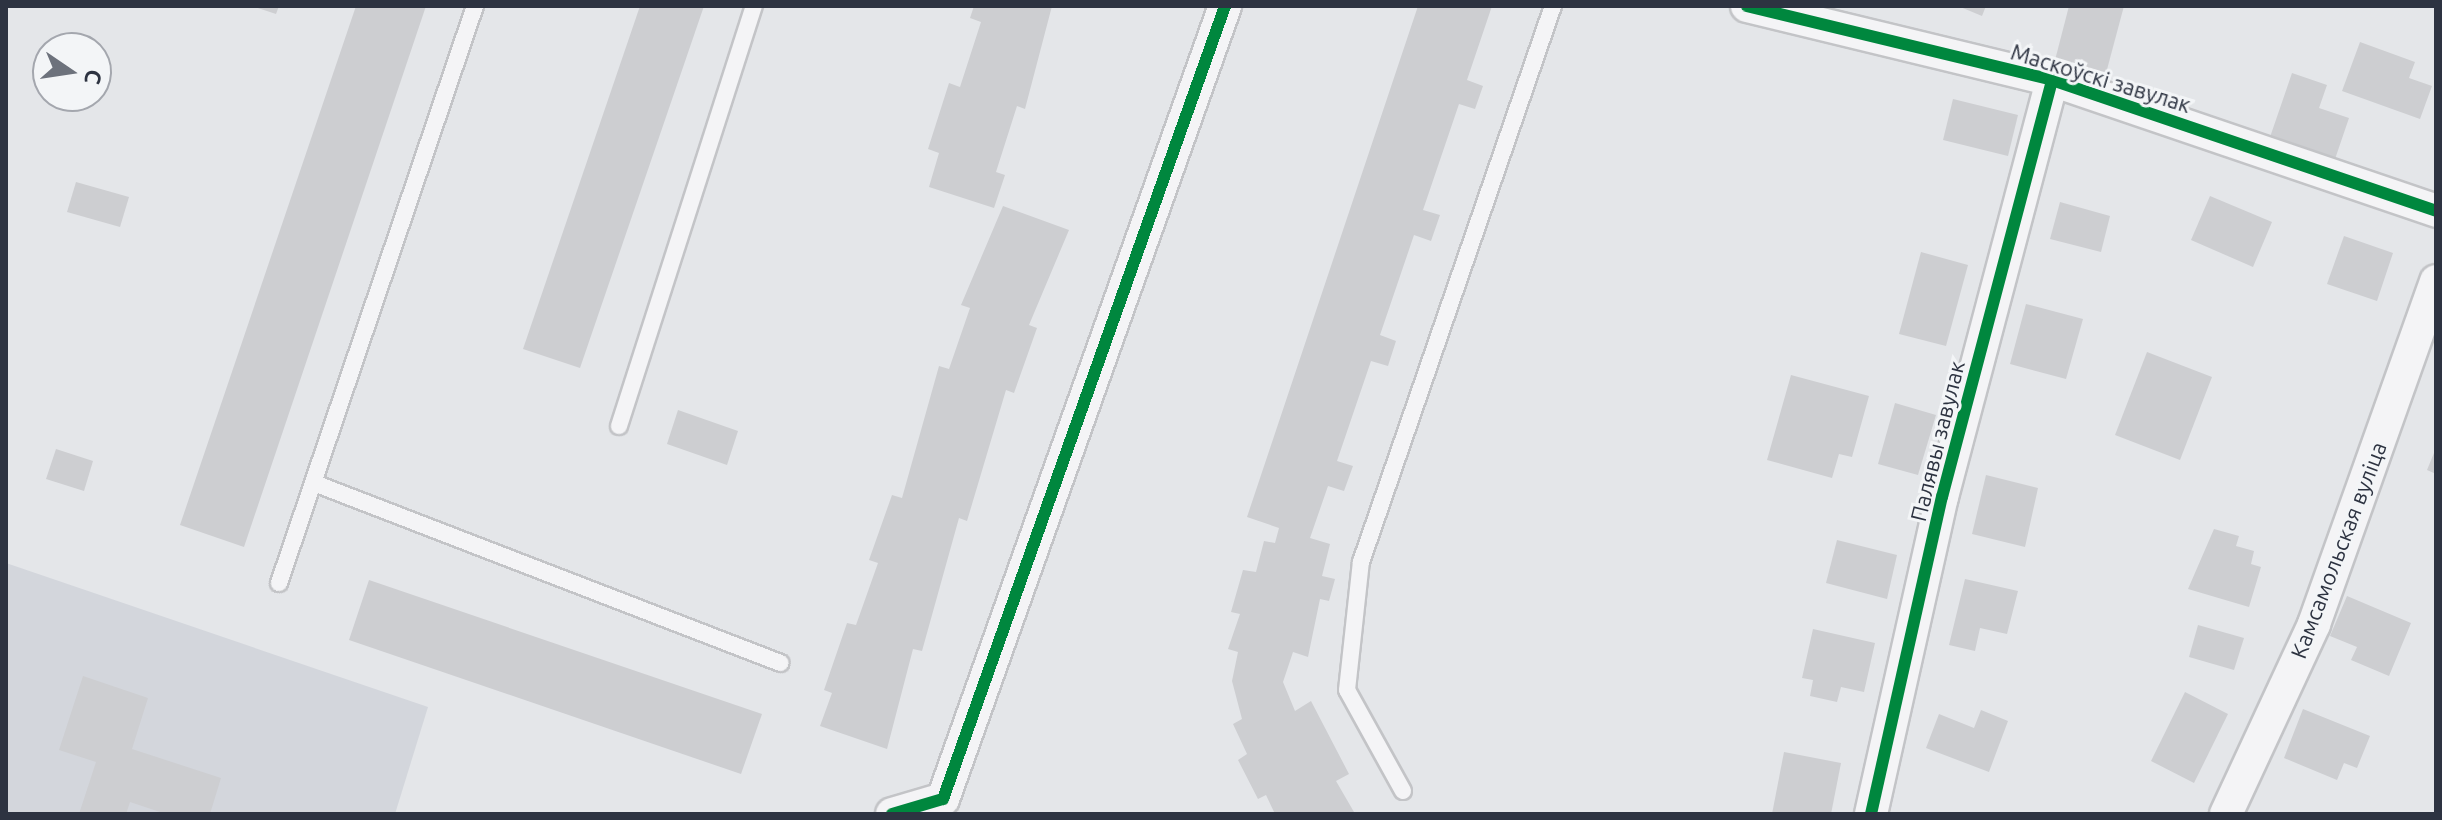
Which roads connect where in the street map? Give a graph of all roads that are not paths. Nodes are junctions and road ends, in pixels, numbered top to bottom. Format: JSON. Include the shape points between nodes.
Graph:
{"nodes":[{"id":1,"x":475,"y":6,"type":"edge"},
{"id":2,"x":754,"y":6,"type":"edge"},
{"id":3,"x":1225,"y":6,"type":"edge"},
{"id":4,"x":1553,"y":6,"type":"edge"},
{"id":5,"x":1747,"y":6,"type":"edge"},
{"id":6,"x":2052,"y":80,"type":"junction"},
{"id":7,"x":2436,"y":211,"type":"edge"},
{"id":8,"x":2436,"y":281,"type":"edge"},
{"id":9,"x":619,"y":426,"type":"dead end"},
{"id":10,"x":314,"y":483,"type":"junction"},
{"id":11,"x":279,"y":583,"type":"dead end"},
{"id":12,"x":780,"y":663,"type":"dead end"},
{"id":13,"x":1403,"y":791,"type":"dead end"},
{"id":14,"x":892,"y":814,"type":"edge"},
{"id":15,"x":1871,"y":814,"type":"edge"},
{"id":16,"x":2226,"y":814,"type":"edge"}],
"edges":[{"from":1,"to":10,"type":"lane"},
{"from":2,"to":9,"type":"lane"},
{"from":3,"to":14,"type":"street","via":[[943,799]]},
{"from":4,"to":13,"type":"lane","via":[[1361,562],[1347,690]]},
{"from":5,"to":6,"type":"street","name":"Маскоўскі завулак"},
{"from":6,"to":7,"type":"street","name":"Маскоўскі завулак"},
{"from":6,"to":15,"type":"street","name":"Палявы завулак","via":[[1942,497]]},
{"from":8,"to":16,"type":"street","name":"Камсамольская вуліца","via":[[2314,624]]},
{"from":10,"to":11,"type":"lane"},
{"from":10,"to":12,"type":"lane"}]}
